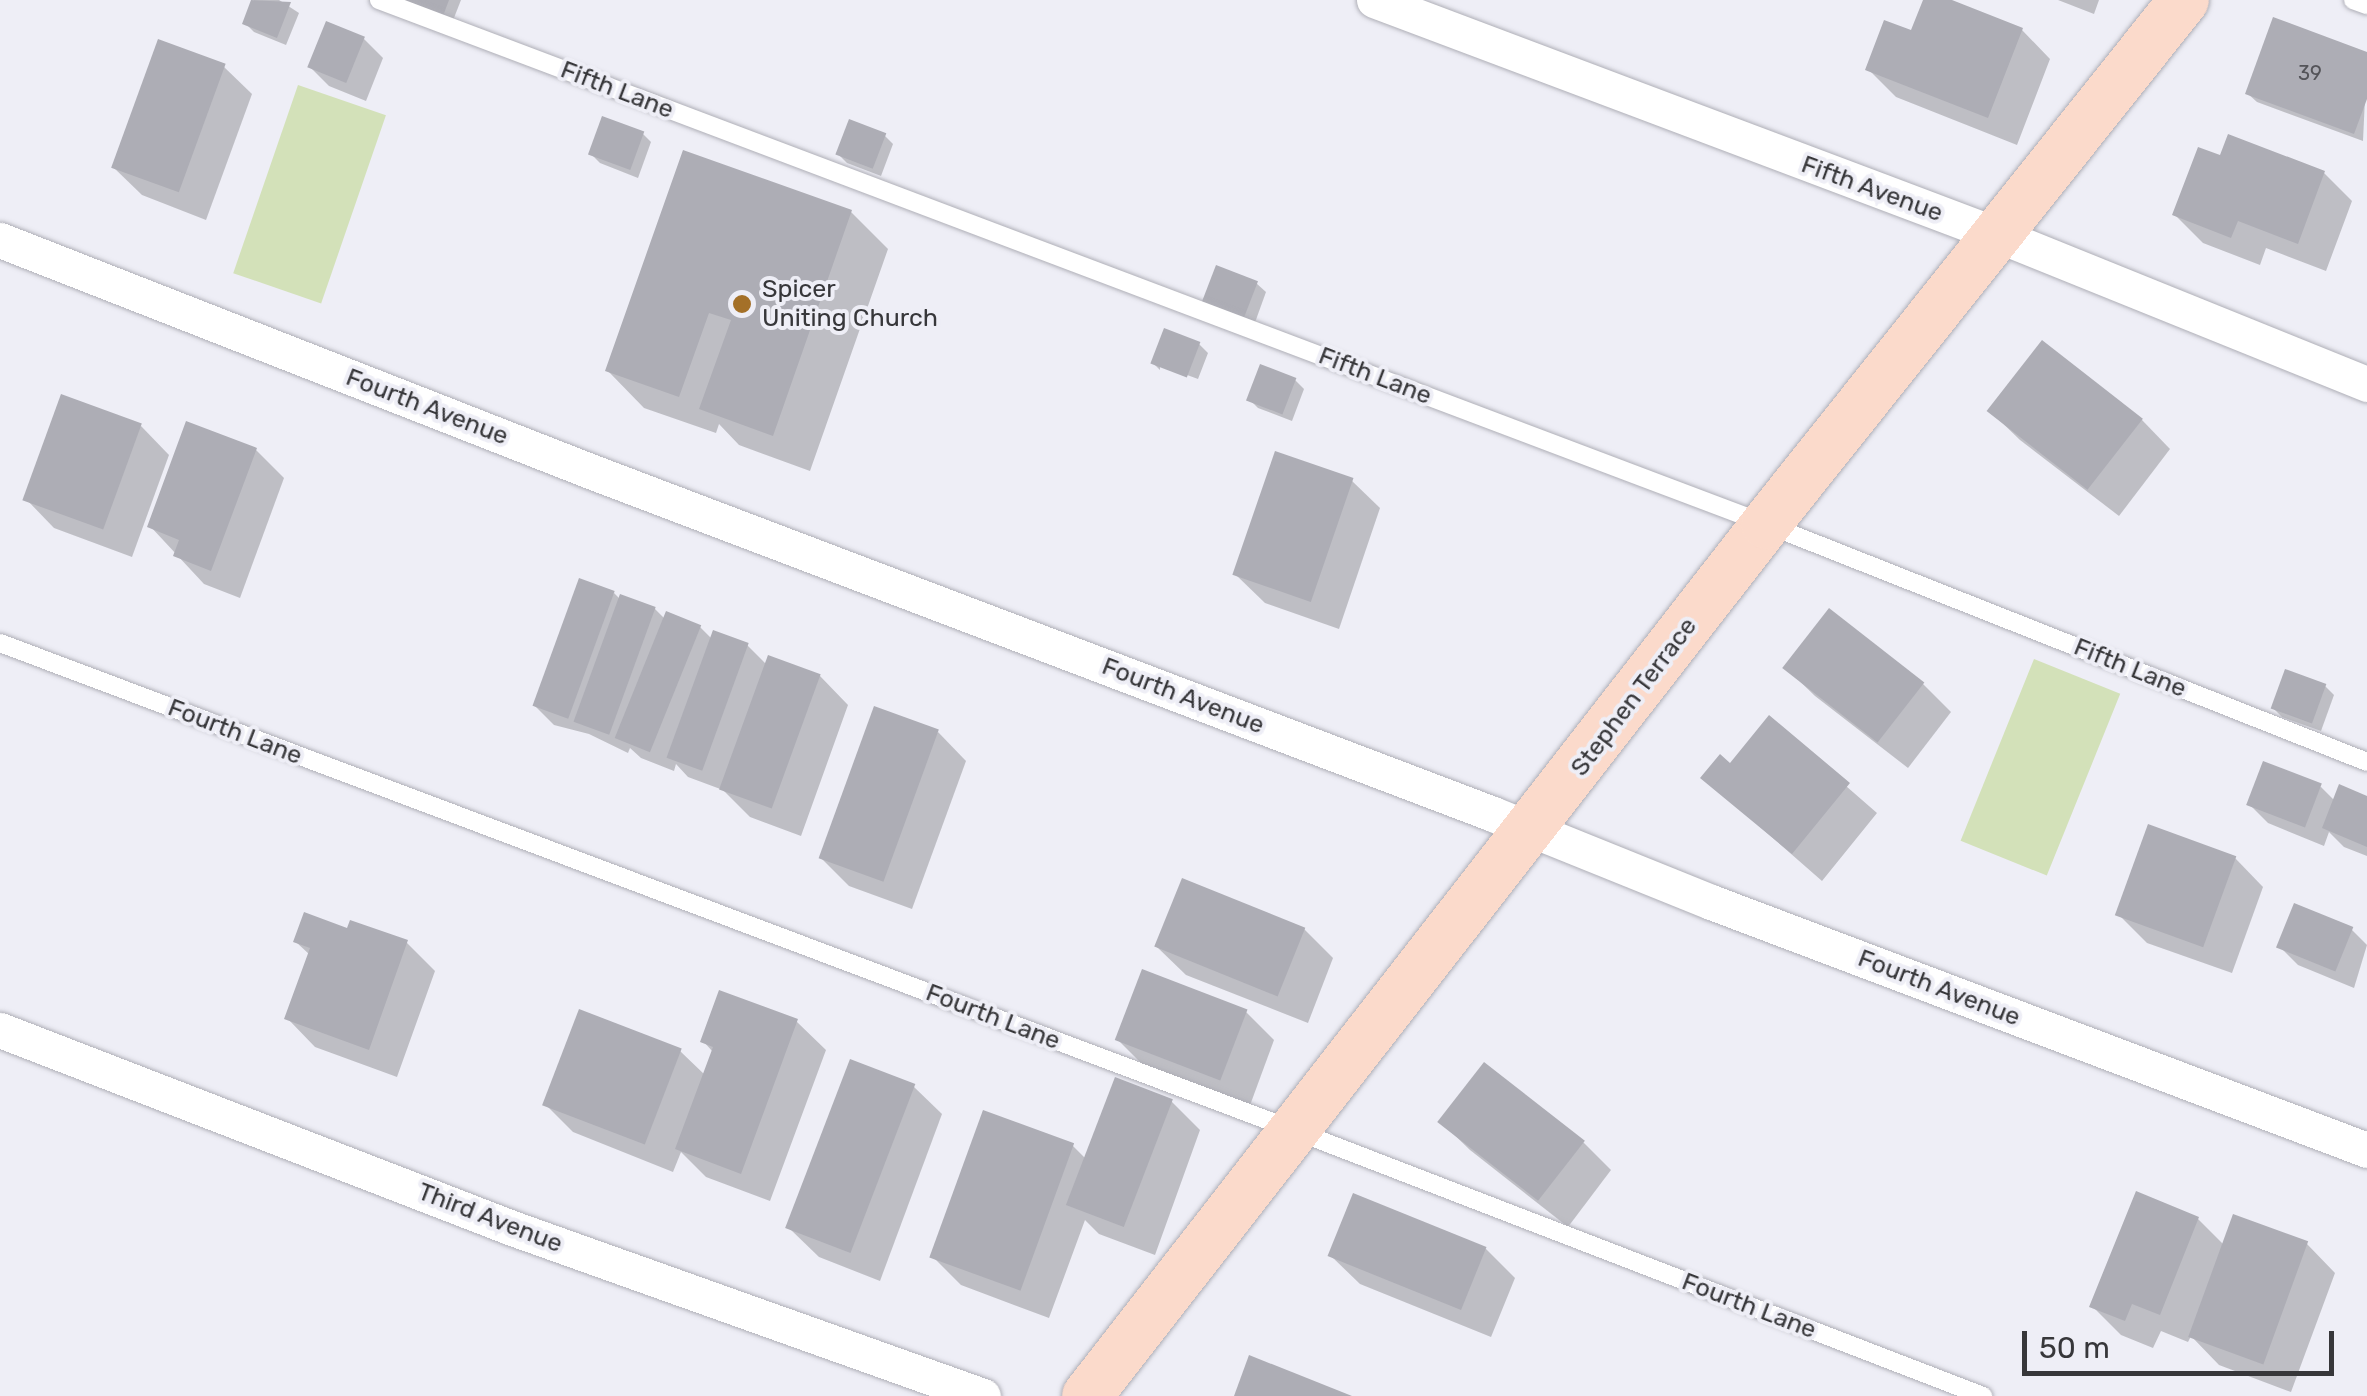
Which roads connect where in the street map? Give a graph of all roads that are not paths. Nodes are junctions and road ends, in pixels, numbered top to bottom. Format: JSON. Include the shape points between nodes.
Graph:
{"nodes":[{"id":1,"x":379,"y":0,"type":"edge"},
{"id":2,"x":1374,"y":0,"type":"edge"},
{"id":3,"x":2184,"y":0,"type":"edge"},
{"id":4,"x":2352,"y":0,"type":"edge"},
{"id":5,"x":2367,"y":6,"type":"edge"},
{"id":6,"x":1998,"y":235,"type":"junction"},
{"id":7,"x":0,"y":240,"type":"edge"},
{"id":8,"x":2367,"y":384,"type":"edge"},
{"id":9,"x":1766,"y":524,"type":"junction"},
{"id":10,"x":0,"y":644,"type":"edge"},
{"id":11,"x":2367,"y":762,"type":"edge"},
{"id":12,"x":1532,"y":830,"type":"junction"},
{"id":13,"x":0,"y":1030,"type":"edge"},
{"id":14,"x":1291,"y":1129,"type":"junction"},
{"id":15,"x":2367,"y":1150,"type":"edge"},
{"id":16,"x":983,"y":1396,"type":"edge"},
{"id":17,"x":1087,"y":1396,"type":"edge"},
{"id":18,"x":1984,"y":1396,"type":"edge"}],
"edges":[{"from":1,"to":9,"type":"lane","name":"Fifth Lane"},
{"from":2,"to":6,"type":"street","name":"Fifth Avenue"},
{"from":3,"to":6,"type":"main road","name":"Stephen Terrace"},
{"from":4,"to":5,"type":"lane"},
{"from":6,"to":8,"type":"street","name":"Fifth Avenue"},
{"from":6,"to":9,"type":"main road","name":"Stephen Terrace"},
{"from":7,"to":12,"type":"street","name":"Fourth Avenue"},
{"from":9,"to":11,"type":"lane","name":"Fifth Lane"},
{"from":9,"to":12,"type":"main road","name":"Stephen Terrace"},
{"from":10,"to":14,"type":"lane","name":"Fourth Lane"},
{"from":12,"to":14,"type":"main road","name":"Stephen Terrace"},
{"from":12,"to":15,"type":"street","name":"Fourth Avenue"},
{"from":13,"to":16,"type":"street","name":"Third Avenue","via":[[512,1228]]},
{"from":14,"to":17,"type":"main road","name":"Stephen Terrace"},
{"from":14,"to":18,"type":"lane","name":"Fourth Lane"}]}
